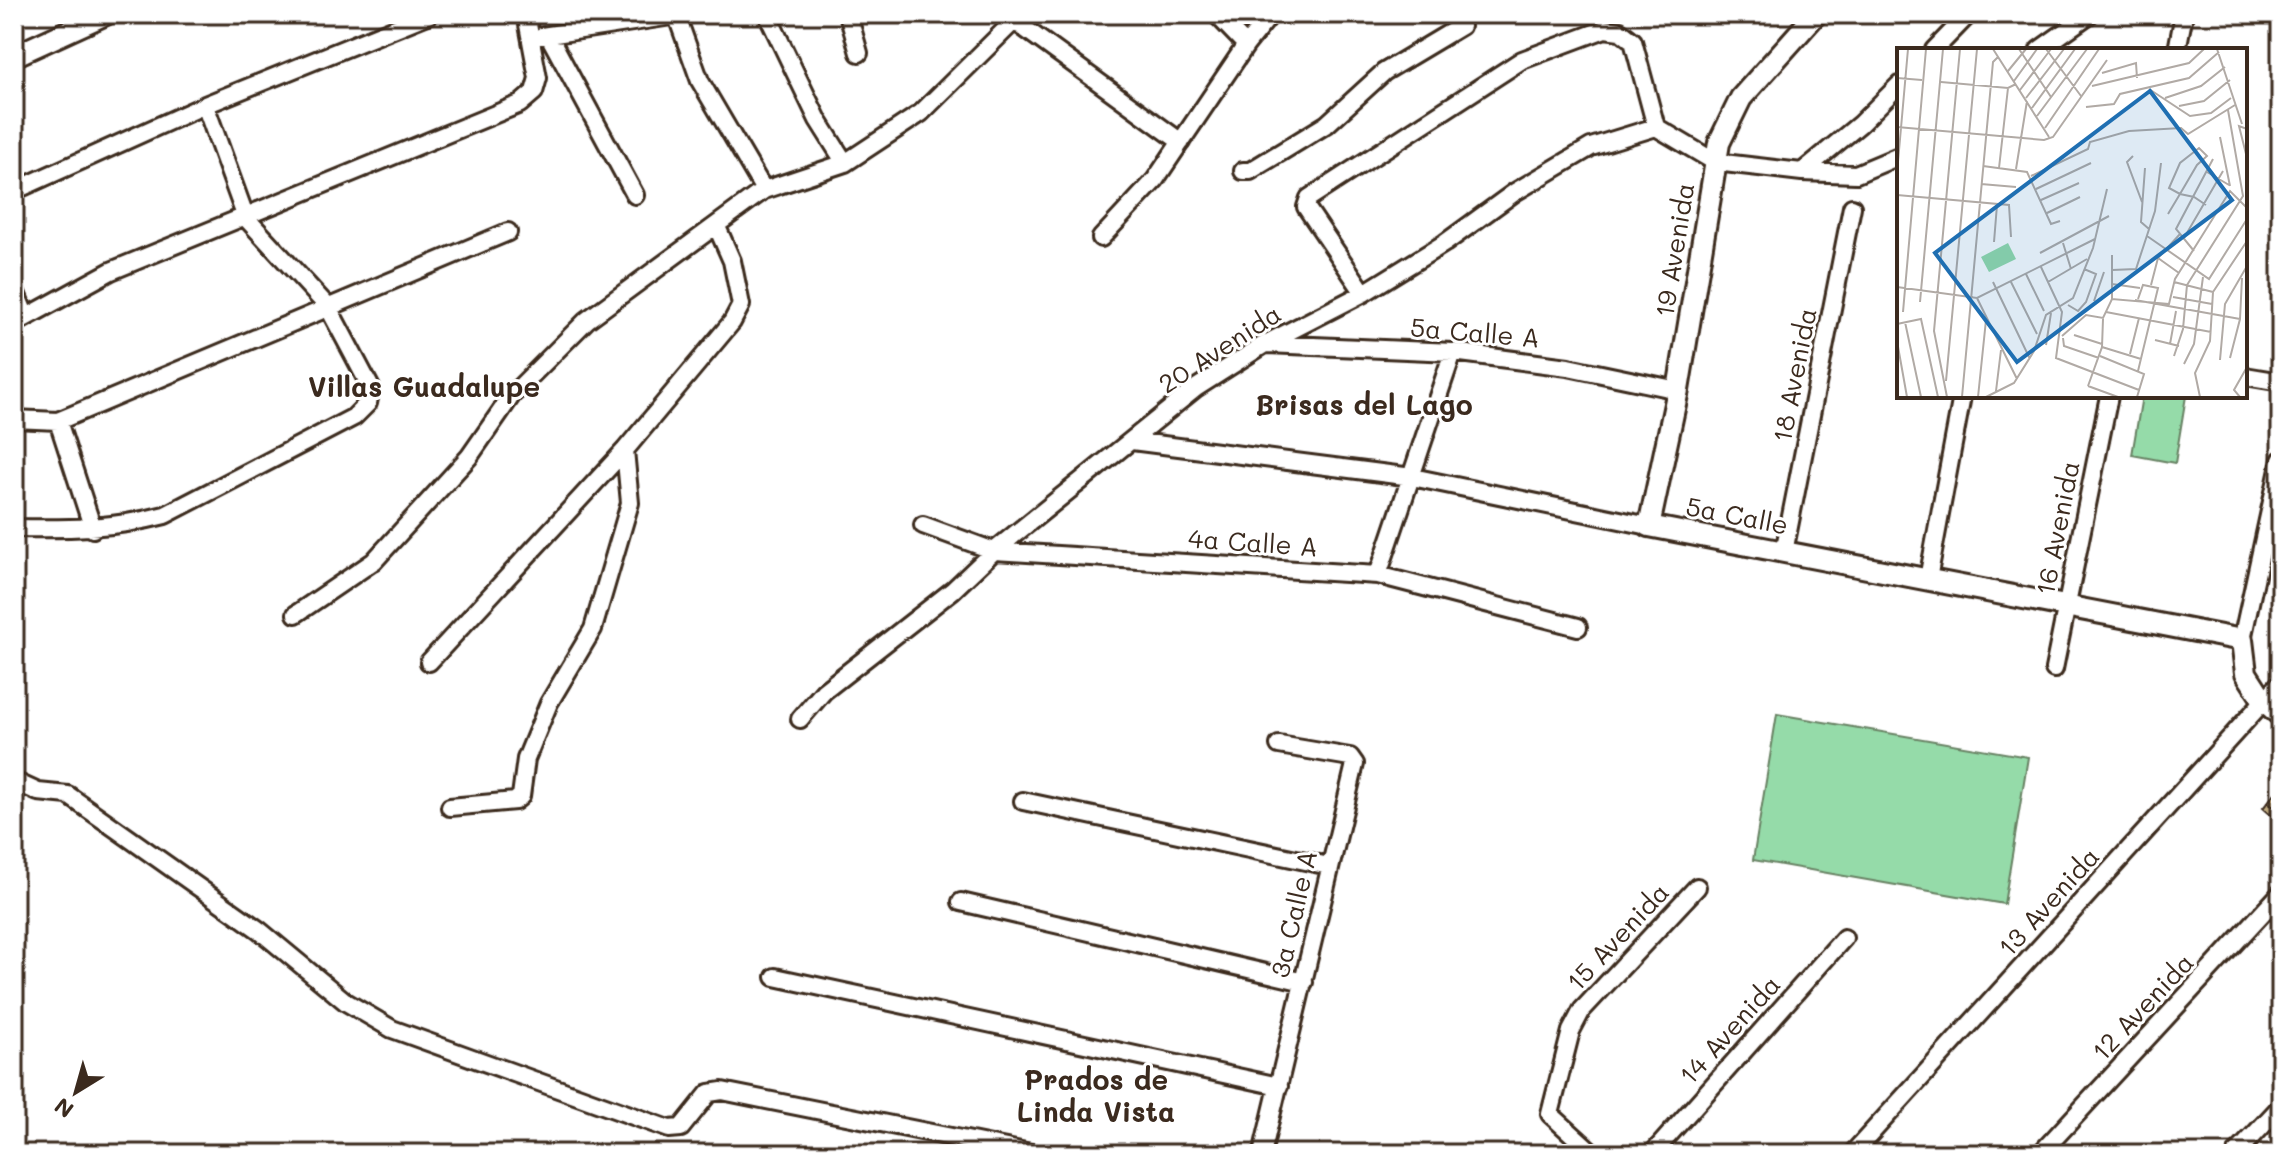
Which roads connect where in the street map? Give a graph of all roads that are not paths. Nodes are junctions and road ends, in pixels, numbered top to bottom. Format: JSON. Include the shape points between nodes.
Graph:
{"nodes":[{"id":1,"x":106,"y":14,"type":"edge"},
{"id":2,"x":430,"y":14,"type":"edge"},
{"id":3,"x":526,"y":14,"type":"edge"},
{"id":4,"x":767,"y":14,"type":"edge"},
{"id":5,"x":848,"y":14,"type":"edge"},
{"id":6,"x":1216,"y":14,"type":"edge"},
{"id":7,"x":1271,"y":14,"type":"edge"},
{"id":8,"x":1816,"y":14,"type":"edge"},
{"id":9,"x":1969,"y":14,"type":"edge"},
{"id":10,"x":2090,"y":14,"type":"edge"},
{"id":11,"x":2184,"y":14,"type":"edge"},
{"id":12,"x":680,"y":15,"type":"edge"},
{"id":13,"x":1461,"y":26,"type":"dead end"},
{"id":14,"x":531,"y":36,"type":"junction"},
{"id":15,"x":549,"y":36,"type":"junction"},
{"id":16,"x":1246,"y":45,"type":"junction"},
{"id":17,"x":1936,"y":48,"type":"edge"},
{"id":18,"x":2042,"y":48,"type":"edge"},
{"id":19,"x":2177,"y":48,"type":"edge"},
{"id":20,"x":859,"y":53,"type":"dead end"},
{"id":21,"x":14,"y":56,"type":"edge"},
{"id":22,"x":1897,"y":87,"type":"edge"},
{"id":23,"x":205,"y":105,"type":"junction"},
{"id":24,"x":1656,"y":127,"type":"junction"},
{"id":25,"x":1181,"y":142,"type":"junction"},
{"id":26,"x":1897,"y":157,"type":"edge"},
{"id":27,"x":1715,"y":162,"type":"junction"},
{"id":28,"x":845,"y":163,"type":"junction"},
{"id":29,"x":1243,"y":171,"type":"dead end"},
{"id":30,"x":1802,"y":172,"type":"junction"},
{"id":31,"x":764,"y":190,"type":"junction"},
{"id":32,"x":14,"y":191,"type":"edge"},
{"id":33,"x":635,"y":195,"type":"dead end"},
{"id":34,"x":1852,"y":207,"type":"dead end"},
{"id":35,"x":246,"y":218,"type":"junction"},
{"id":36,"x":717,"y":227,"type":"junction"},
{"id":37,"x":508,"y":232,"type":"dead end"},
{"id":38,"x":1101,"y":238,"type":"dead end"},
{"id":39,"x":14,"y":288,"type":"edge"},
{"id":40,"x":1364,"y":293,"type":"junction"},
{"id":41,"x":328,"y":307,"type":"junction"},
{"id":42,"x":20,"y":320,"type":"edge"},
{"id":43,"x":1265,"y":344,"type":"junction"},
{"id":44,"x":1453,"y":352,"type":"junction"},
{"id":45,"x":2247,"y":376,"type":"edge"},
{"id":46,"x":2281,"y":382,"type":"edge"},
{"id":47,"x":1678,"y":390,"type":"junction"},
{"id":48,"x":1962,"y":398,"type":"edge"},
{"id":49,"x":2109,"y":398,"type":"edge"},
{"id":50,"x":14,"y":419,"type":"edge"},
{"id":51,"x":58,"y":421,"type":"junction"},
{"id":52,"x":1132,"y":441,"type":"junction"},
{"id":53,"x":625,"y":450,"type":"junction"},
{"id":54,"x":2281,"y":461,"type":"edge"},
{"id":55,"x":1412,"y":477,"type":"junction"},
{"id":56,"x":923,"y":525,"type":"dead end"},
{"id":57,"x":1649,"y":526,"type":"junction"},
{"id":58,"x":14,"y":528,"type":"edge"},
{"id":59,"x":93,"y":529,"type":"junction"},
{"id":60,"x":994,"y":551,"type":"junction"},
{"id":61,"x":1784,"y":552,"type":"junction"},
{"id":62,"x":1378,"y":575,"type":"junction"},
{"id":63,"x":1928,"y":579,"type":"junction"},
{"id":64,"x":2067,"y":606,"type":"junction"},
{"id":65,"x":296,"y":614,"type":"dead end"},
{"id":66,"x":1578,"y":627,"type":"dead end"},
{"id":67,"x":2242,"y":640,"type":"junction"},
{"id":68,"x":429,"y":662,"type":"dead end"},
{"id":69,"x":2054,"y":669,"type":"dead end"},
{"id":70,"x":2281,"y":682,"type":"edge"},
{"id":71,"x":2264,"y":701,"type":"junction"},
{"id":72,"x":2281,"y":716,"type":"edge"},
{"id":73,"x":800,"y":719,"type":"dead end"},
{"id":74,"x":1279,"y":745,"type":"dead end"},
{"id":75,"x":14,"y":781,"type":"edge"},
{"id":76,"x":1023,"y":801,"type":"dead end"},
{"id":77,"x":450,"y":807,"type":"dead end"},
{"id":78,"x":1329,"y":866,"type":"junction"},
{"id":79,"x":1697,"y":887,"type":"dead end"},
{"id":80,"x":2281,"y":893,"type":"edge"},
{"id":81,"x":961,"y":902,"type":"dead end"},
{"id":82,"x":1844,"y":938,"type":"dead end"},
{"id":83,"x":775,"y":977,"type":"dead end"},
{"id":84,"x":1304,"y":982,"type":"junction"},
{"id":85,"x":1279,"y":1086,"type":"junction"},
{"id":86,"x":2281,"y":1106,"type":"edge"},
{"id":87,"x":1036,"y":1154,"type":"edge"},
{"id":88,"x":1262,"y":1154,"type":"edge"},
{"id":89,"x":1594,"y":1154,"type":"edge"},
{"id":90,"x":1652,"y":1154,"type":"edge"},
{"id":91,"x":1852,"y":1154,"type":"edge"},
{"id":92,"x":2040,"y":1154,"type":"edge"},
{"id":93,"x":2236,"y":1154,"type":"edge"}],
"edges":[{"from":1,"to":21,"type":"street"},
{"from":2,"to":23,"type":"street"},
{"from":3,"to":14,"type":"street"},
{"from":4,"to":28,"type":"street"},
{"from":5,"to":20,"type":"street"},
{"from":6,"to":16,"type":"street"},
{"from":7,"to":16,"type":"street"},
{"from":8,"to":27,"type":"street","name":"19 Avenida","via":[[1741,98]]},
{"from":9,"to":17,"type":"street"},
{"from":10,"to":18,"type":"street"},
{"from":11,"to":19,"type":"street"},
{"from":12,"to":15,"type":"street"},
{"from":12,"to":31,"type":"street","via":[[700,81]]},
{"from":13,"to":29,"type":"street","via":[[1384,72],[1327,124]]},
{"from":14,"to":15,"type":"street"},
{"from":14,"to":35,"type":"street","via":[[538,78],[534,92],[520,104]]},
{"from":15,"to":33,"type":"street"},
{"from":16,"to":25,"type":"street"},
{"from":22,"to":30,"type":"street"},
{"from":23,"to":32,"type":"street"},
{"from":23,"to":35,"type":"street"},
{"from":24,"to":27,"type":"street"},
{"from":24,"to":40,"type":"street","name":"20 Avenida","via":[[1591,147]]},
{"from":24,"to":40,"type":"street","via":[[1633,41],[1620,31],[1605,29],[1522,60],[1306,202]]},
{"from":25,"to":28,"type":"street","via":[[1012,23],[921,113]]},
{"from":25,"to":38,"type":"street","via":[[1155,180]]},
{"from":26,"to":30,"type":"street","via":[[1856,174]]},
{"from":27,"to":30,"type":"street"},
{"from":27,"to":47,"type":"street","name":"19 Avenida"},
{"from":28,"to":31,"type":"street"},
{"from":31,"to":36,"type":"street"},
{"from":34,"to":61,"type":"street","name":"18 Avenida"},
{"from":35,"to":41,"type":"street"},
{"from":35,"to":42,"type":"street","via":[[111,271]]},
{"from":36,"to":53,"type":"street","via":[[732,261],[741,305]]},
{"from":36,"to":65,"type":"street","via":[[587,320],[512,395],[469,457],[374,561]]},
{"from":37,"to":41,"type":"street"},
{"from":39,"to":42,"type":"street"},
{"from":40,"to":43,"type":"street","name":"20 Avenida"},
{"from":41,"to":51,"type":"street"},
{"from":41,"to":59,"type":"street","via":[[371,388],[368,403],[354,417],[165,515]]},
{"from":43,"to":44,"type":"street","name":"5a Calle A"},
{"from":43,"to":52,"type":"street","name":"20 Avenida","via":[[1196,388]]},
{"from":44,"to":47,"type":"street","name":"5a Calle A","via":[[1568,367]]},
{"from":44,"to":55,"type":"street"},
{"from":45,"to":46,"type":"street"},
{"from":47,"to":57,"type":"street","name":"19 Avenida"},
{"from":48,"to":63,"type":"street"},
{"from":49,"to":64,"type":"street","name":"16 Avenida"},
{"from":50,"to":51,"type":"street"},
{"from":51,"to":59,"type":"street"},
{"from":52,"to":55,"type":"street","name":"5a Calle"},
{"from":52,"to":60,"type":"street","name":"20 Avenida"},
{"from":53,"to":68,"type":"street"},
{"from":53,"to":77,"type":"street","via":[[630,503],[598,615],[549,703],[526,759],[521,796],[515,801]]},
{"from":54,"to":67,"type":"street"},
{"from":55,"to":57,"type":"street","name":"5a Calle"},
{"from":55,"to":62,"type":"street"},
{"from":56,"to":60,"type":"street","name":"4a Calle A"},
{"from":57,"to":61,"type":"street","name":"5a Calle"},
{"from":58,"to":59,"type":"street"},
{"from":60,"to":62,"type":"street","name":"4a Calle A"},
{"from":60,"to":73,"type":"street","name":"20 Avenida","via":[[953,590],[824,691]]},
{"from":61,"to":63,"type":"street","name":"5a Calle"},
{"from":62,"to":66,"type":"street","name":"4a Calle A"},
{"from":63,"to":64,"type":"street","name":"5a Calle"},
{"from":64,"to":67,"type":"street","name":"5a Calle"},
{"from":64,"to":69,"type":"street","name":"16 Avenida"},
{"from":67,"to":71,"type":"street","via":[[2246,673]]},
{"from":70,"to":71,"type":"street","name":"13 Avenida"},
{"from":71,"to":72,"type":"street"},
{"from":71,"to":91,"type":"street","name":"13 Avenida"},
{"from":74,"to":78,"type":"street","name":"3a Calle A","via":[[1350,757],[1355,764]]},
{"from":75,"to":87,"type":"street","via":[[38,792],[68,795],[259,930],[346,1002],[392,1029],[457,1054],[669,1129],[681,1128],[715,1090]]},
{"from":76,"to":78,"type":"street"},
{"from":78,"to":84,"type":"street","name":"3a Calle A"},
{"from":79,"to":89,"type":"street","name":"15 Avenida","via":[[1582,1010],[1571,1031],[1550,1114]]},
{"from":80,"to":92,"type":"street","name":"12 Avenida"},
{"from":81,"to":84,"type":"street"},
{"from":82,"to":90,"type":"street","name":"14 Avenida"},
{"from":83,"to":85,"type":"street"},
{"from":84,"to":85,"type":"street","name":"3a Calle A"},
{"from":85,"to":88,"type":"street","name":"3a Calle A"},
{"from":86,"to":93,"type":"street"}]}
